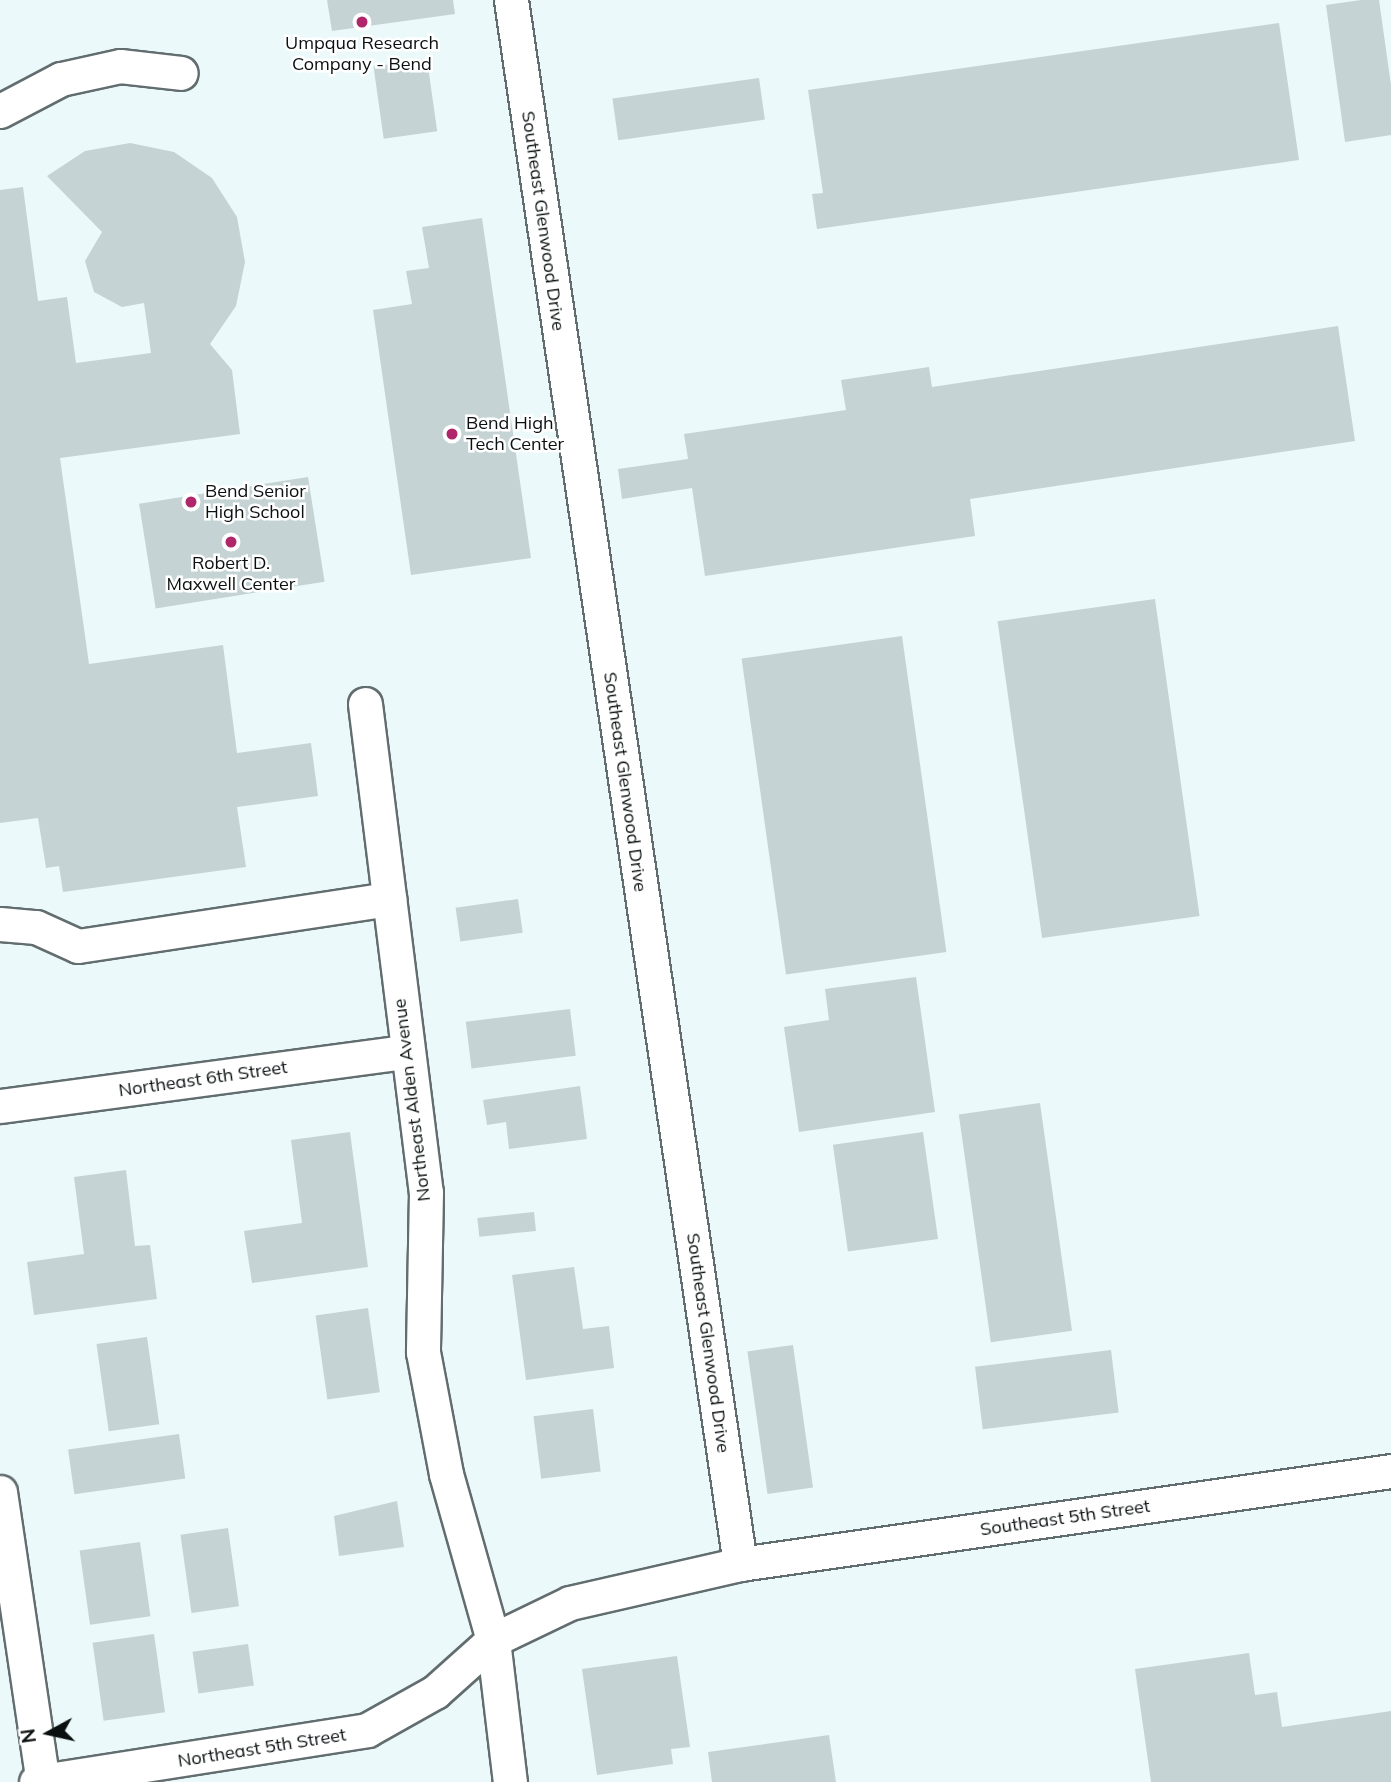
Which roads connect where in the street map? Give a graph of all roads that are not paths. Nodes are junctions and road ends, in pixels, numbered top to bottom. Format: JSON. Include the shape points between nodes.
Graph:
{"nodes":[{"id":1,"x":511,"y":0,"type":"edge"},
{"id":2,"x":181,"y":73,"type":"dead end"},
{"id":3,"x":0,"y":111,"type":"edge"},
{"id":4,"x":365,"y":704,"type":"dead end"},
{"id":5,"x":388,"y":899,"type":"junction"},
{"id":6,"x":0,"y":924,"type":"edge"},
{"id":7,"x":407,"y":1052,"type":"junction"},
{"id":8,"x":0,"y":1106,"type":"edge"},
{"id":9,"x":1391,"y":1471,"type":"edge"},
{"id":10,"x":0,"y":1492,"type":"edge"},
{"id":11,"x":740,"y":1564,"type":"junction"},
{"id":12,"x":493,"y":1640,"type":"junction"},
{"id":13,"x":41,"y":1782,"type":"edge"},
{"id":14,"x":510,"y":1782,"type":"edge"}],
"edges":[{"from":1,"to":11,"type":"street","name":"Southeast Glenwood Drive"},
{"from":2,"to":3,"type":"street","via":[[120,66],[61,79]]},
{"from":4,"to":5,"type":"street","name":"Northeast Alden Avenue"},
{"from":5,"to":6,"type":"street","via":[[78,946],[36,927]]},
{"from":5,"to":7,"type":"street","name":"Northeast Alden Avenue"},
{"from":7,"to":8,"type":"street","name":"Northeast 6th Street"},
{"from":7,"to":12,"type":"street","name":"Northeast Alden Avenue","via":[[426,1192],[423,1352],[446,1474]]},
{"from":9,"to":11,"type":"street","name":"Southeast 5th Street"},
{"from":10,"to":13,"type":"street"},
{"from":11,"to":12,"type":"street","name":"Northeast 5th Street","via":[[570,1603]]},
{"from":12,"to":13,"type":"street","name":"Northeast 5th Street","via":[[435,1692],[367,1730]]},
{"from":12,"to":14,"type":"street","name":"Northeast Alden Avenue"}]}
